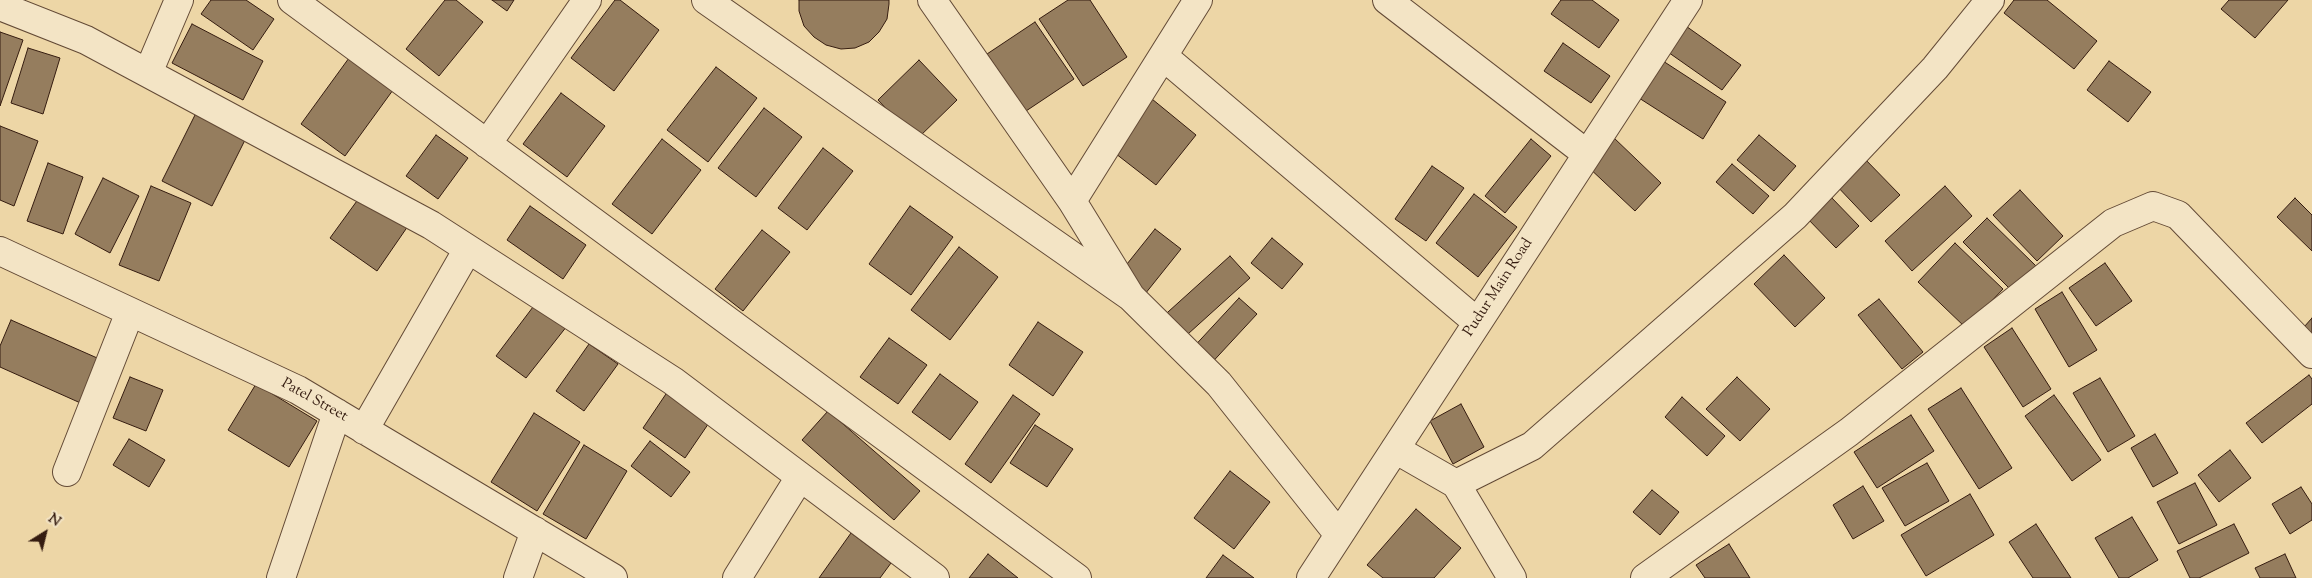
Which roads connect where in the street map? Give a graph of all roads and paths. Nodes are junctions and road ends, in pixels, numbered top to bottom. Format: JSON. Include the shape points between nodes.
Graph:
{"nodes":[{"id":1,"x":179,"y":0,"type":"edge"},
{"id":2,"x":292,"y":0,"type":"edge"},
{"id":3,"x":587,"y":0,"type":"edge"},
{"id":4,"x":706,"y":0,"type":"edge"},
{"id":5,"x":932,"y":0,"type":"edge"},
{"id":6,"x":1198,"y":0,"type":"edge"},
{"id":7,"x":1386,"y":0,"type":"edge"},
{"id":8,"x":1688,"y":0,"type":"edge"},
{"id":9,"x":1990,"y":0,"type":"edge"},
{"id":10,"x":0,"y":6,"type":"edge"},
{"id":11,"x":1163,"y":56,"type":"junction"},
{"id":12,"x":148,"y":73,"type":"junction"},
{"id":13,"x":488,"y":144,"type":"junction"},
{"id":14,"x":1587,"y":154,"type":"junction"},
{"id":15,"x":1072,"y":201,"type":"junction"},
{"id":16,"x":468,"y":249,"type":"junction"},
{"id":17,"x":0,"y":251,"type":"edge"},
{"id":18,"x":1131,"y":298,"type":"junction"},
{"id":19,"x":130,"y":312,"type":"junction"},
{"id":20,"x":1477,"y":322,"type":"junction"},
{"id":21,"x":2312,"y":354,"type":"edge"},
{"id":22,"x":337,"y":413,"type":"junction"},
{"id":23,"x":364,"y":430,"type":"junction"},
{"id":24,"x":1395,"y":449,"type":"junction"},
{"id":25,"x":67,"y":472,"type":"dead end"},
{"id":26,"x":800,"y":477,"type":"junction"},
{"id":27,"x":1456,"y":484,"type":"junction"},
{"id":28,"x":535,"y":531,"type":"junction"},
{"id":29,"x":1339,"y":535,"type":"junction"},
{"id":30,"x":281,"y":578,"type":"edge"},
{"id":31,"x":518,"y":578,"type":"edge"},
{"id":32,"x":613,"y":578,"type":"edge"},
{"id":33,"x":737,"y":578,"type":"edge"},
{"id":34,"x":935,"y":578,"type":"edge"},
{"id":35,"x":1077,"y":578,"type":"edge"},
{"id":36,"x":1311,"y":578,"type":"edge"},
{"id":37,"x":1512,"y":578,"type":"edge"},
{"id":38,"x":1645,"y":578,"type":"edge"}],
"edges":[{"from":1,"to":12,"type":"street"},
{"from":2,"to":13,"type":"street"},
{"from":3,"to":13,"type":"street"},
{"from":4,"to":18,"type":"street"},
{"from":5,"to":15,"type":"street"},
{"from":6,"to":11,"type":"street"},
{"from":7,"to":14,"type":"street"},
{"from":8,"to":14,"type":"street","name":"Pudur Main Road"},
{"from":9,"to":27,"type":"street","via":[[1935,68],[1795,216],[1532,446]]},
{"from":10,"to":12,"type":"street","via":[[86,40]]},
{"from":11,"to":15,"type":"street"},
{"from":11,"to":20,"type":"street"},
{"from":12,"to":16,"type":"street","via":[[431,225]]},
{"from":13,"to":35,"type":"street"},
{"from":14,"to":20,"type":"street","name":"Pudur Main Road"},
{"from":15,"to":18,"type":"street"},
{"from":16,"to":23,"type":"street"},
{"from":16,"to":26,"type":"street","via":[[673,381]]},
{"from":17,"to":19,"type":"street","name":"Patel Street"},
{"from":18,"to":29,"type":"street","via":[[1219,384]]},
{"from":19,"to":22,"type":"street","name":"Patel Street","via":[[298,390]]},
{"from":19,"to":25,"type":"street"},
{"from":20,"to":24,"type":"street","name":"Pudur Main Road"},
{"from":21,"to":38,"type":"street","via":[[2178,215],[2153,206],[2113,223],[1849,432]]},
{"from":22,"to":23,"type":"street","name":"Patel Street"},
{"from":22,"to":30,"type":"street"},
{"from":23,"to":28,"type":"street","name":"Patel Street"},
{"from":24,"to":27,"type":"street"},
{"from":24,"to":29,"type":"street","name":"Pudur Main Road"},
{"from":26,"to":33,"type":"street"},
{"from":26,"to":34,"type":"street"},
{"from":27,"to":37,"type":"street"},
{"from":28,"to":31,"type":"street"},
{"from":28,"to":32,"type":"street","name":"Patel Street"},
{"from":29,"to":36,"type":"street","name":"Pudur Main Road"}]}
